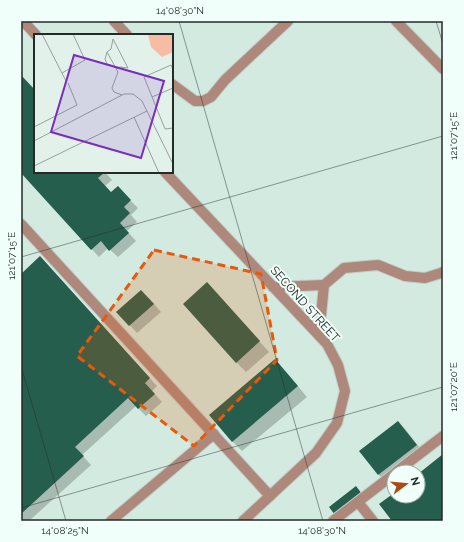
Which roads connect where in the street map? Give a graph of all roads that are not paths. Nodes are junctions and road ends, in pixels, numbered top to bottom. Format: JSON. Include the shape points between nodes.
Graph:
{"nodes":[{"id":1,"x":23,"y":21,"type":"edge"},
{"id":2,"x":114,"y":21,"type":"edge"},
{"id":3,"x":288,"y":21,"type":"edge"},
{"id":4,"x":396,"y":21,"type":"edge"},
{"id":5,"x":35,"y":34,"type":"edge"},
{"id":6,"x":126,"y":34,"type":"edge"},
{"id":7,"x":443,"y":69,"type":"edge"},
{"id":8,"x":173,"y":85,"type":"edge"},
{"id":9,"x":166,"y":173,"type":"edge"},
{"id":10,"x":21,"y":224,"type":"edge"},
{"id":11,"x":443,"y":272,"type":"edge"},
{"id":12,"x":324,"y":285,"type":"junction"},
{"id":13,"x":273,"y":287,"type":"junction"},
{"id":14,"x":319,"y":336,"type":"junction"},
{"id":15,"x":214,"y":434,"type":"junction"},
{"id":16,"x":443,"y":436,"type":"edge"},
{"id":17,"x":407,"y":464,"type":"edge"},
{"id":18,"x":386,"y":480,"type":"edge"},
{"id":19,"x":270,"y":496,"type":"junction"},
{"id":20,"x":358,"y":502,"type":"junction"},
{"id":21,"x":111,"y":521,"type":"edge"},
{"id":22,"x":243,"y":521,"type":"edge"},
{"id":23,"x":333,"y":521,"type":"edge"},
{"id":24,"x":373,"y":521,"type":"edge"}],
"edges":[{"from":1,"to":5,"type":"street"},
{"from":2,"to":6,"type":"street"},
{"from":3,"to":8,"type":"street","via":[[225,80],[212,97],[195,101]]},
{"from":4,"to":7,"type":"street"},
{"from":9,"to":13,"type":"street","name":"SECOND STREET"},
{"from":10,"to":15,"type":"street"},
{"from":11,"to":12,"type":"street","via":[[425,278],[405,276],[378,265],[344,268]]},
{"from":12,"to":13,"type":"street"},
{"from":12,"to":14,"type":"street"},
{"from":13,"to":14,"type":"street","name":"SECOND STREET"},
{"from":14,"to":19,"type":"street","name":"SECOND STREET","via":[[338,365],[345,391],[337,423],[316,453]]},
{"from":15,"to":19,"type":"street"},
{"from":15,"to":21,"type":"street"},
{"from":16,"to":17,"type":"street"},
{"from":18,"to":20,"type":"street"},
{"from":19,"to":22,"type":"street","name":"SECOND STREET"},
{"from":20,"to":23,"type":"street"},
{"from":20,"to":24,"type":"street"}]}
